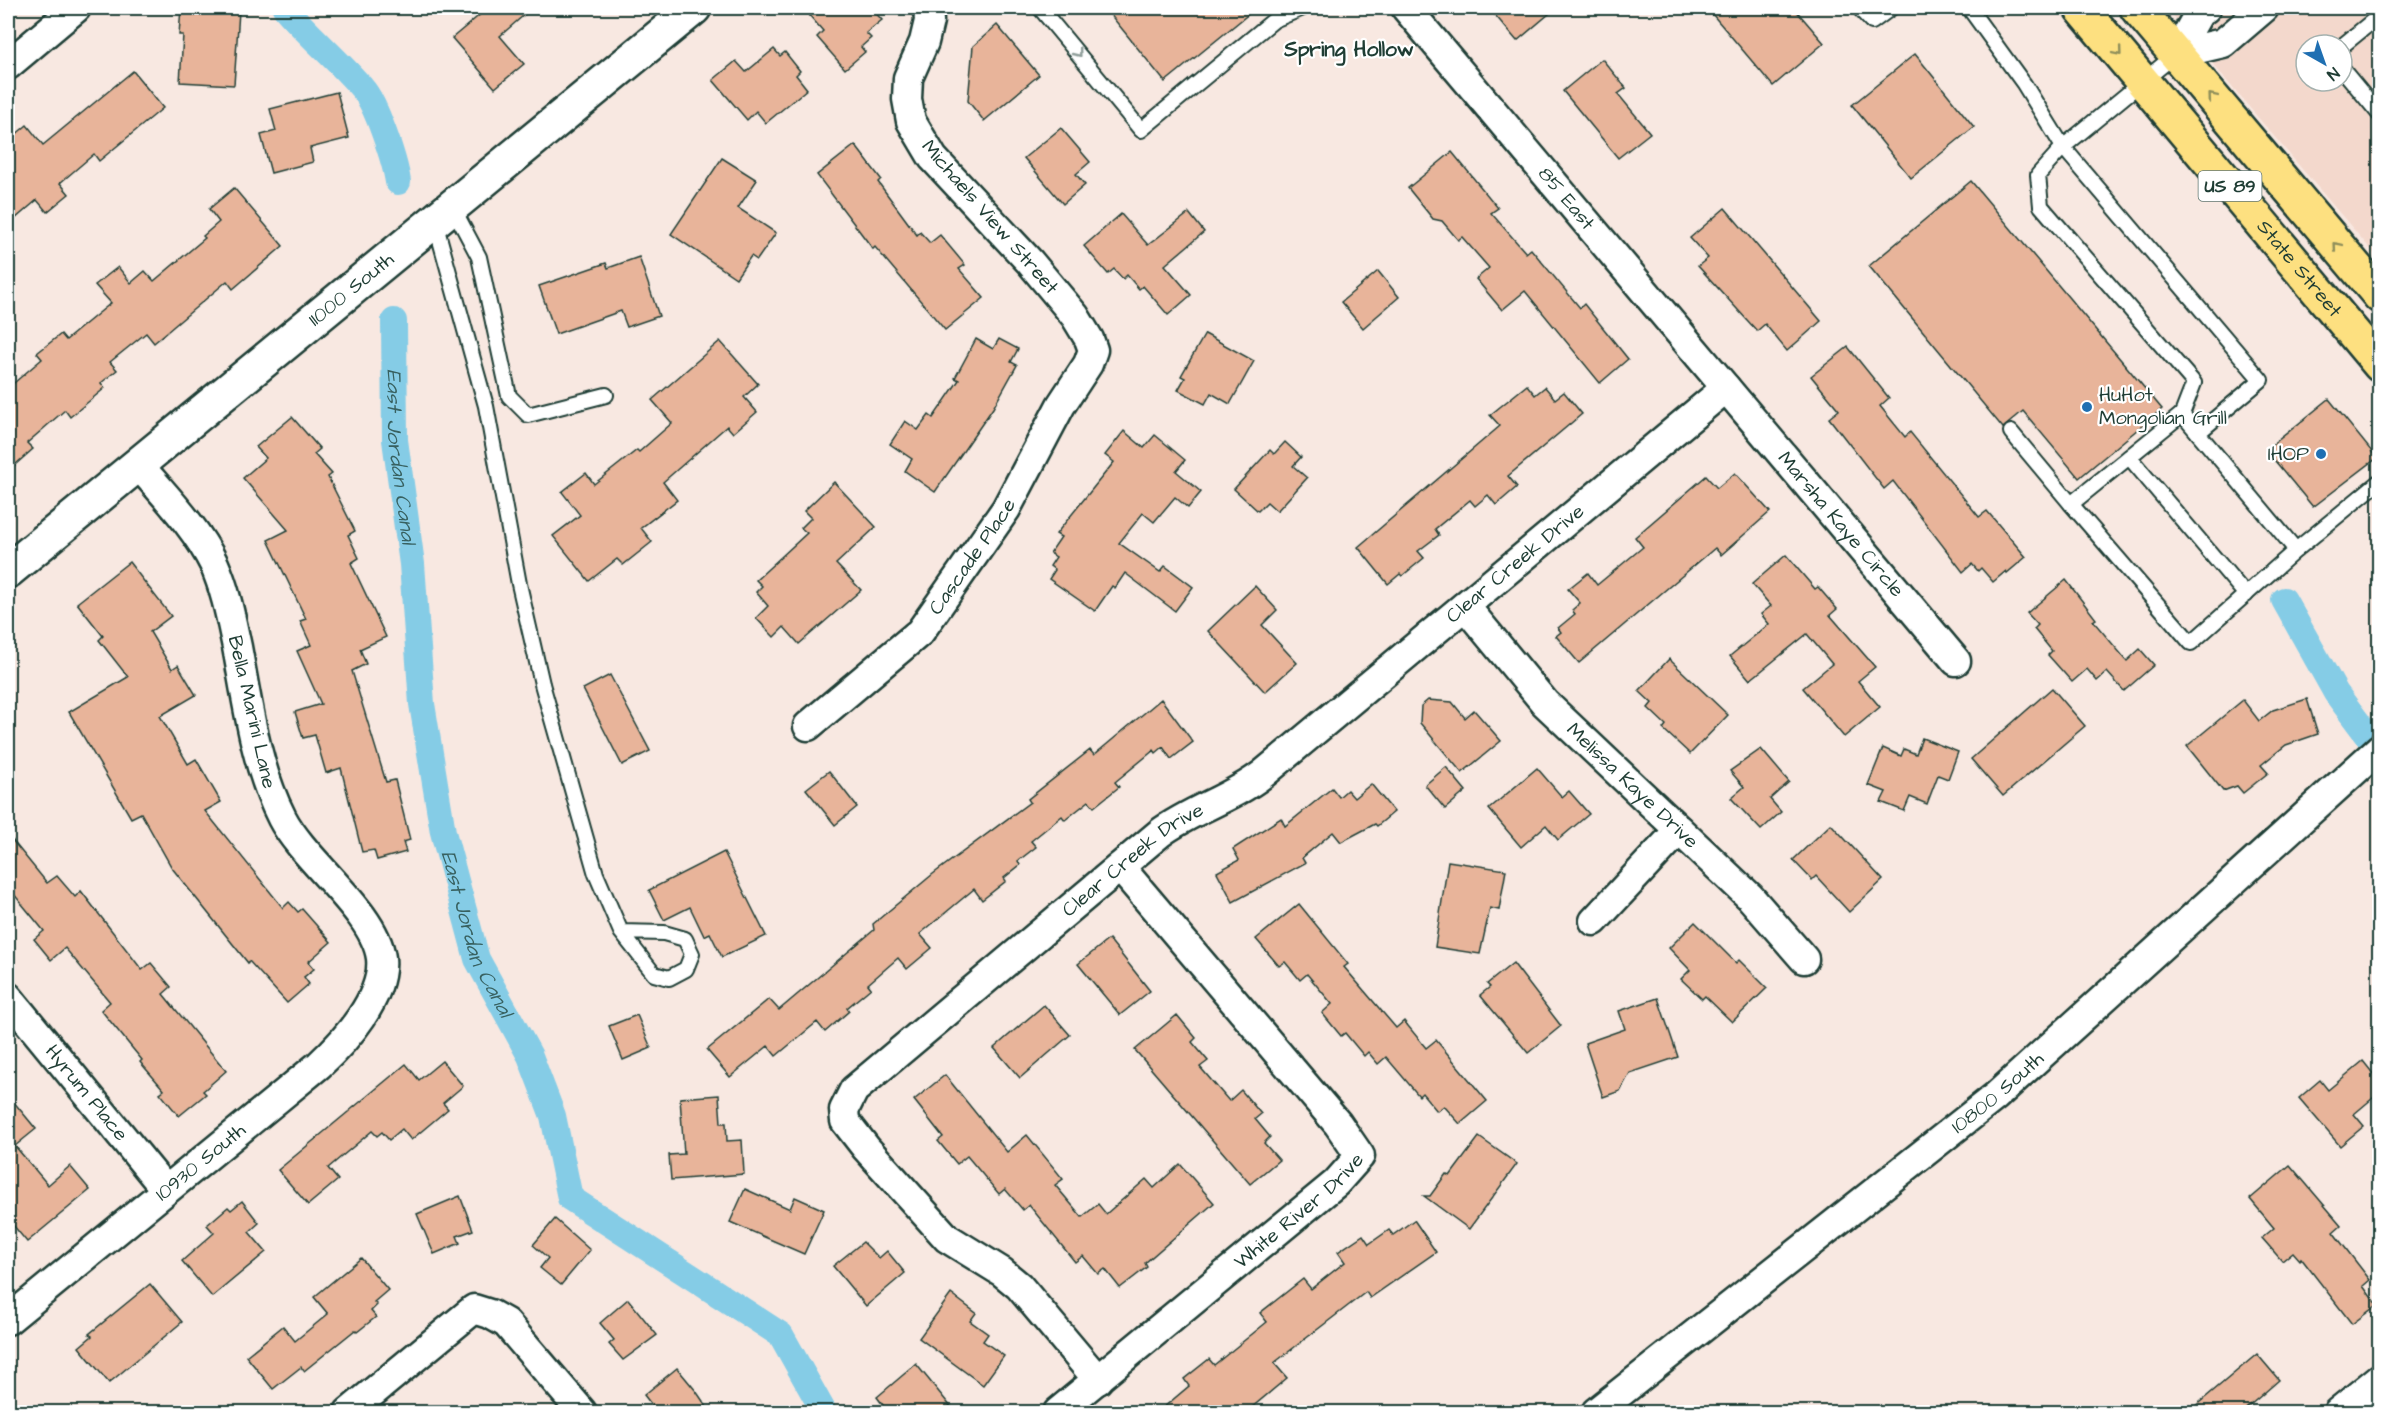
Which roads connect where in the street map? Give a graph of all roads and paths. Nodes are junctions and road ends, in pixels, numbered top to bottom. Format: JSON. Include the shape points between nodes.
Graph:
{"nodes":[{"id":1,"x":76,"y":8,"type":"edge"},
{"id":2,"x":694,"y":8,"type":"edge"},
{"id":3,"x":928,"y":8,"type":"edge"},
{"id":4,"x":1040,"y":8,"type":"edge"},
{"id":5,"x":1303,"y":8,"type":"edge"},
{"id":6,"x":1406,"y":8,"type":"edge"},
{"id":7,"x":1859,"y":8,"type":"edge"},
{"id":8,"x":1891,"y":8,"type":"edge"},
{"id":9,"x":1969,"y":8,"type":"edge"},
{"id":10,"x":2081,"y":8,"type":"edge"},
{"id":11,"x":2137,"y":8,"type":"edge"},
{"id":12,"x":2205,"y":8,"type":"edge"},
{"id":13,"x":2264,"y":8,"type":"edge"},
{"id":14,"x":2379,"y":15,"type":"edge"},
{"id":15,"x":2354,"y":36,"type":"edge"},
{"id":16,"x":2176,"y":54,"type":"junction"},
{"id":17,"x":8,"y":65,"type":"edge"},
{"id":18,"x":2143,"y":81,"type":"junction"},
{"id":19,"x":2354,"y":84,"type":"edge"},
{"id":20,"x":2379,"y":115,"type":"edge"},
{"id":21,"x":2063,"y":147,"type":"junction"},
{"id":22,"x":443,"y":213,"type":"junction"},
{"id":23,"x":2379,"y":296,"type":"edge"},
{"id":24,"x":2367,"y":344,"type":"edge"},
{"id":25,"x":1092,"y":350,"type":"joint"},
{"id":26,"x":2379,"y":365,"type":"edge"},
{"id":27,"x":1726,"y":388,"type":"junction"},
{"id":28,"x":606,"y":395,"type":"dead end"},
{"id":29,"x":2182,"y":414,"type":"junction"},
{"id":30,"x":2011,"y":432,"type":"dead end"},
{"id":31,"x":2198,"y":433,"type":"junction"},
{"id":32,"x":2129,"y":457,"type":"junction"},
{"id":33,"x":137,"y":464,"type":"junction"},
{"id":34,"x":2379,"y":481,"type":"edge"},
{"id":35,"x":2071,"y":504,"type":"junction"},
{"id":36,"x":2296,"y":550,"type":"junction"},
{"id":37,"x":8,"y":571,"type":"edge"},
{"id":38,"x":2246,"y":594,"type":"junction"},
{"id":39,"x":1465,"y":606,"type":"junction"},
{"id":40,"x":1956,"y":661,"type":"dead end"},
{"id":41,"x":808,"y":726,"type":"dead end"},
{"id":42,"x":2371,"y":755,"type":"edge"},
{"id":43,"x":1679,"y":830,"type":"junction"},
{"id":44,"x":1120,"y":867,"type":"junction"},
{"id":45,"x":1594,"y":921,"type":"dead end"},
{"id":46,"x":621,"y":932,"type":"junction"},
{"id":47,"x":1804,"y":959,"type":"dead end"},
{"id":48,"x":375,"y":989,"type":"joint"},
{"id":49,"x":8,"y":996,"type":"edge"},
{"id":50,"x":166,"y":1190,"type":"junction"},
{"id":51,"x":8,"y":1320,"type":"edge"},
{"id":52,"x":2379,"y":1378,"type":"edge"},
{"id":53,"x":1098,"y":1380,"type":"junction"},
{"id":54,"x":349,"y":1413,"type":"edge"},
{"id":55,"x":582,"y":1413,"type":"edge"},
{"id":56,"x":1059,"y":1413,"type":"edge"},
{"id":57,"x":1596,"y":1413,"type":"edge"},
{"id":58,"x":2338,"y":1413,"type":"edge"}],
"edges":[{"from":1,"to":17,"type":"street"},
{"from":2,"to":22,"type":"street","name":"11000 South"},
{"from":3,"to":25,"type":"street","name":"Michaels View Street","via":[[924,42],[908,78],[911,121],[933,158],[1075,316]]},
{"from":4,"to":5,"type":"lane","one_way":true,"via":[[1141,130],[1274,20]]},
{"from":6,"to":27,"type":"street","name":"85 East"},
{"from":7,"to":8,"type":"lane","via":[[1872,22]]},
{"from":9,"to":21,"type":"lane"},
{"from":10,"to":18,"type":"main road","name":"State Street","number":"US 89","one_way":true},
{"from":11,"to":16,"type":"main road","number":"US 89"},
{"from":12,"to":16,"type":"street"},
{"from":13,"to":16,"type":"street","via":[[2223,43]]},
{"from":14,"to":15,"type":"lane"},
{"from":16,"to":18,"type":"lane"},
{"from":23,"to":16,"type":"main road","number":"US 89","one_way":true},
{"from":18,"to":21,"type":"lane"},
{"from":18,"to":24,"type":"main road","name":"State Street","number":"US 89"},
{"from":19,"to":20,"type":"lane"},
{"from":21,"to":29,"type":"lane","via":[[2038,175],[2041,206],[2194,383]]},
{"from":21,"to":31,"type":"lane","via":[[2261,380]]},
{"from":22,"to":28,"type":"lane","via":[[479,257],[509,396],[528,415]]},
{"from":22,"to":33,"type":"street","name":"11000 South"},
{"from":22,"to":46,"type":"lane","via":[[542,684],[596,874]]},
{"from":24,"to":26,"type":"main road","name":"State Street","number":"US 89"},
{"from":25,"to":41,"type":"street","name":"Cascade Place","via":[[1088,364],[1060,405],[1006,509],[920,632]]},
{"from":27,"to":39,"type":"street","name":"Clear Creek Drive"},
{"from":27,"to":40,"type":"street","name":"Marsha Kaye Circle"},
{"from":29,"to":31,"type":"lane"},
{"from":29,"to":32,"type":"lane"},
{"from":30,"to":35,"type":"lane"},
{"from":31,"to":36,"type":"lane"},
{"from":32,"to":35,"type":"lane"},
{"from":32,"to":38,"type":"lane"},
{"from":33,"to":37,"type":"street","name":"11000 South"},
{"from":33,"to":48,"type":"street","name":"Bella Marini Lane","via":[[198,538],[213,564],[231,615],[264,777],[285,824],[371,931],[381,961]]},
{"from":34,"to":36,"type":"lane"},
{"from":35,"to":38,"type":"lane","via":[[2191,643]]},
{"from":36,"to":38,"type":"lane"},
{"from":39,"to":43,"type":"street","name":"Melissa Kaye Drive","via":[[1545,703]]},
{"from":39,"to":44,"type":"street","name":"Clear Creek Drive","via":[[1256,780],[1176,821]]},
{"from":42,"to":57,"type":"street","name":"10800 South","via":[[1996,1096]]},
{"from":43,"to":45,"type":"street"},
{"from":43,"to":47,"type":"street","name":"Melissa Kaye Drive","via":[[1750,897]]},
{"from":44,"to":53,"type":"street","name":"White River Drive","via":[[1360,1155],[1336,1183]]},
{"from":44,"to":53,"type":"street","name":"Clear Creek Drive","via":[[861,1082],[844,1110],[845,1121],[930,1222],[955,1245],[1019,1286]]},
{"from":46,"to":46,"type":"lane","via":[[664,933],[685,939],[692,954],[686,969],[669,978],[654,974]]},
{"from":48,"to":50,"type":"street","name":"10930 South","via":[[353,1030],[337,1048]]},
{"from":49,"to":50,"type":"street","name":"Hyrum Place"},
{"from":50,"to":51,"type":"street","name":"10930 South"},
{"from":52,"to":58,"type":"street"},
{"from":53,"to":56,"type":"street","name":"White River Drive"},
{"from":54,"to":55,"type":"street","via":[[474,1309],[506,1323]]}]}
